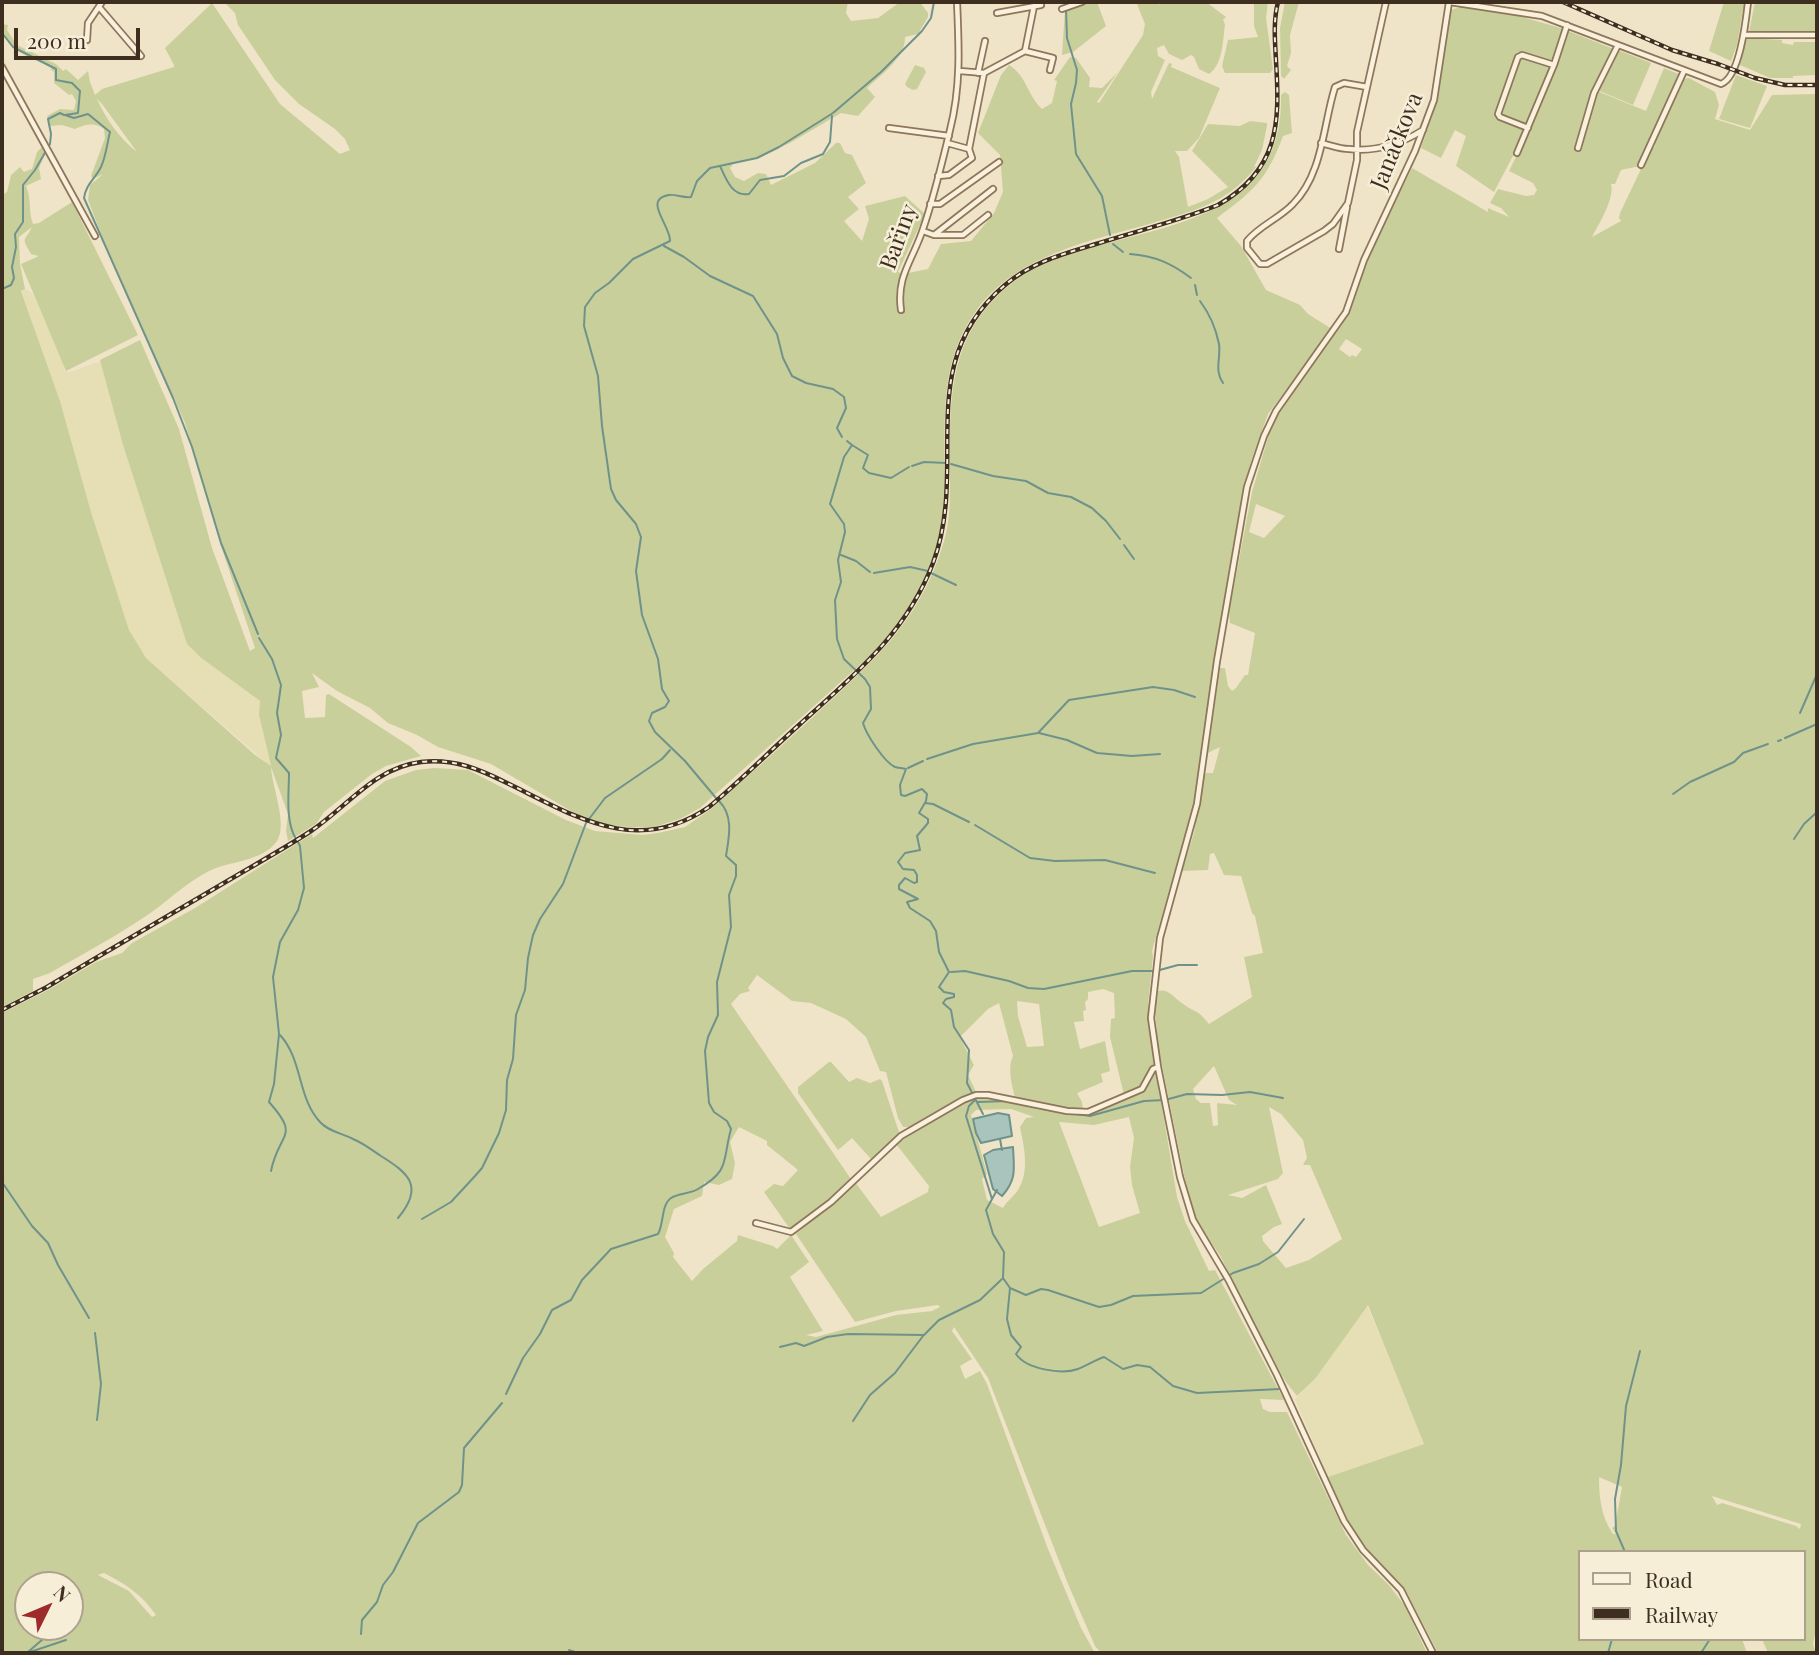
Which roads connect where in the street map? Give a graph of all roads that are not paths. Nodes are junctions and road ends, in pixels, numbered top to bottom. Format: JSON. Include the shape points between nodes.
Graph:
{"nodes":[{"id":1,"x":957,"y":2,"type":"edge"},
{"id":2,"x":1082,"y":2,"type":"edge"},
{"id":3,"x":1386,"y":2,"type":"edge"},
{"id":4,"x":1449,"y":2,"type":"edge"},
{"id":5,"x":1748,"y":2,"type":"edge"},
{"id":6,"x":101,"y":4,"type":"edge"},
{"id":7,"x":1041,"y":5,"type":"dead end"},
{"id":8,"x":1034,"y":6,"type":"junction"},
{"id":9,"x":1062,"y":9,"type":"dead end"},
{"id":10,"x":997,"y":13,"type":"dead end"},
{"id":11,"x":1567,"y":25,"type":"junction"},
{"id":12,"x":1744,"y":35,"type":"junction"},
{"id":13,"x":1817,"y":35,"type":"edge"},
{"id":14,"x":87,"y":40,"type":"dead end"},
{"id":15,"x":985,"y":41,"type":"dead end"},
{"id":16,"x":1618,"y":45,"type":"junction"},
{"id":17,"x":1025,"y":51,"type":"junction"},
{"id":18,"x":141,"y":56,"type":"dead end"},
{"id":19,"x":1554,"y":65,"type":"junction"},
{"id":20,"x":2,"y":67,"type":"edge"},
{"id":21,"x":1051,"y":70,"type":"dead end"},
{"id":22,"x":960,"y":71,"type":"junction"},
{"id":23,"x":1684,"y":71,"type":"junction"},
{"id":24,"x":981,"y":73,"type":"junction"},
{"id":25,"x":1367,"y":88,"type":"junction"},
{"id":26,"x":889,"y":128,"type":"dead end"},
{"id":27,"x":1528,"y":128,"type":"junction"},
{"id":28,"x":1424,"y":130,"type":"junction"},
{"id":29,"x":948,"y":139,"type":"junction"},
{"id":30,"x":1321,"y":143,"type":"junction"},
{"id":31,"x":1577,"y":148,"type":"dead end"},
{"id":32,"x":969,"y":149,"type":"junction"},
{"id":33,"x":1356,"y":149,"type":"junction"},
{"id":34,"x":1517,"y":153,"type":"dead end"},
{"id":35,"x":999,"y":162,"type":"dead end"},
{"id":36,"x":1641,"y":165,"type":"dead end"},
{"id":37,"x":938,"y":176,"type":"junction"},
{"id":38,"x":993,"y":189,"type":"dead end"},
{"id":39,"x":930,"y":204,"type":"junction"},
{"id":40,"x":1347,"y":206,"type":"junction"},
{"id":41,"x":988,"y":215,"type":"dead end"},
{"id":42,"x":1333,"y":224,"type":"junction"},
{"id":43,"x":1343,"y":228,"type":"junction"},
{"id":44,"x":923,"y":230,"type":"junction"},
{"id":45,"x":934,"y":235,"type":"junction"},
{"id":46,"x":95,"y":236,"type":"dead end"},
{"id":47,"x":1339,"y":249,"type":"dead end"},
{"id":48,"x":901,"y":310,"type":"dead end"},
{"id":49,"x":1158,"y":1067,"type":"junction"},
{"id":50,"x":756,"y":1223,"type":"dead end"},
{"id":51,"x":1433,"y":1653,"type":"edge"}],
"edges":[{"from":1,"to":22,"type":"street","name":"Bařiny"},
{"from":2,"to":9,"type":"street"},
{"from":3,"to":25,"type":"street"},
{"from":4,"to":11,"type":"street","name":"Janáčkova","via":[[1518,11]]},
{"from":4,"to":28,"type":"street","name":"Janáčkova","via":[[1437,87]]},
{"from":5,"to":12,"type":"street","name":"Janáčkova"},
{"from":6,"to":14,"type":"street","via":[[89,23]]},
{"from":6,"to":18,"type":"street"},
{"from":7,"to":8,"type":"street"},
{"from":8,"to":10,"type":"street"},
{"from":8,"to":17,"type":"street"},
{"from":11,"to":16,"type":"street","name":"Janáčkova"},
{"from":11,"to":19,"type":"street"},
{"from":12,"to":13,"type":"street"},
{"from":12,"to":23,"type":"street","name":"Janáčkova","via":[[1726,82],[1715,83]]},
{"from":15,"to":24,"type":"street"},
{"from":16,"to":23,"type":"street","name":"Janáčkova"},
{"from":16,"to":31,"type":"street","via":[[1594,93]]},
{"from":17,"to":21,"type":"street","via":[[1053,58]]},
{"from":17,"to":24,"type":"street"},
{"from":19,"to":27,"type":"street"},
{"from":19,"to":27,"type":"street","via":[[1518,57],[1498,114]]},
{"from":20,"to":46,"type":"street"},
{"from":22,"to":24,"type":"street"},
{"from":22,"to":29,"type":"street","name":"Bařiny"},
{"from":23,"to":36,"type":"street"},
{"from":24,"to":32,"type":"street"},
{"from":25,"to":30,"type":"street","via":[[1344,83],[1335,87]]},
{"from":25,"to":33,"type":"street"},
{"from":26,"to":29,"type":"street"},
{"from":27,"to":34,"type":"street"},
{"from":28,"to":33,"type":"street","via":[[1390,146]]},
{"from":28,"to":49,"type":"street","name":"Janáčkova","via":[[1343,318],[1270,422],[1247,487],[1197,804],[1160,939],[1151,1018]]},
{"from":29,"to":32,"type":"street"},
{"from":29,"to":37,"type":"street","name":"Bařiny"},
{"from":30,"to":33,"type":"street"},
{"from":30,"to":42,"type":"street","via":[[1312,177],[1298,199],[1246,245],[1256,261],[1267,264]]},
{"from":32,"to":37,"type":"street","via":[[972,158],[949,175]]},
{"from":33,"to":40,"type":"street"},
{"from":35,"to":39,"type":"street","via":[[940,204]]},
{"from":37,"to":39,"type":"street","name":"Bařiny"},
{"from":38,"to":45,"type":"street"},
{"from":39,"to":44,"type":"street","name":"Bařiny"},
{"from":40,"to":42,"type":"street"},
{"from":40,"to":43,"type":"street"},
{"from":41,"to":45,"type":"street","via":[[963,235]]},
{"from":42,"to":43,"type":"street"},
{"from":43,"to":47,"type":"street"},
{"from":44,"to":45,"type":"street"},
{"from":44,"to":48,"type":"street","name":"Bařiny","via":[[903,274],[898,293]]},
{"from":49,"to":50,"type":"street","via":[[1142,1089],[1088,1112],[988,1095],[963,1100],[901,1136],[791,1233]]},
{"from":49,"to":51,"type":"street","name":"Janáčkova","via":[[1193,1220],[1277,1375],[1344,1521],[1401,1590]]}]}
